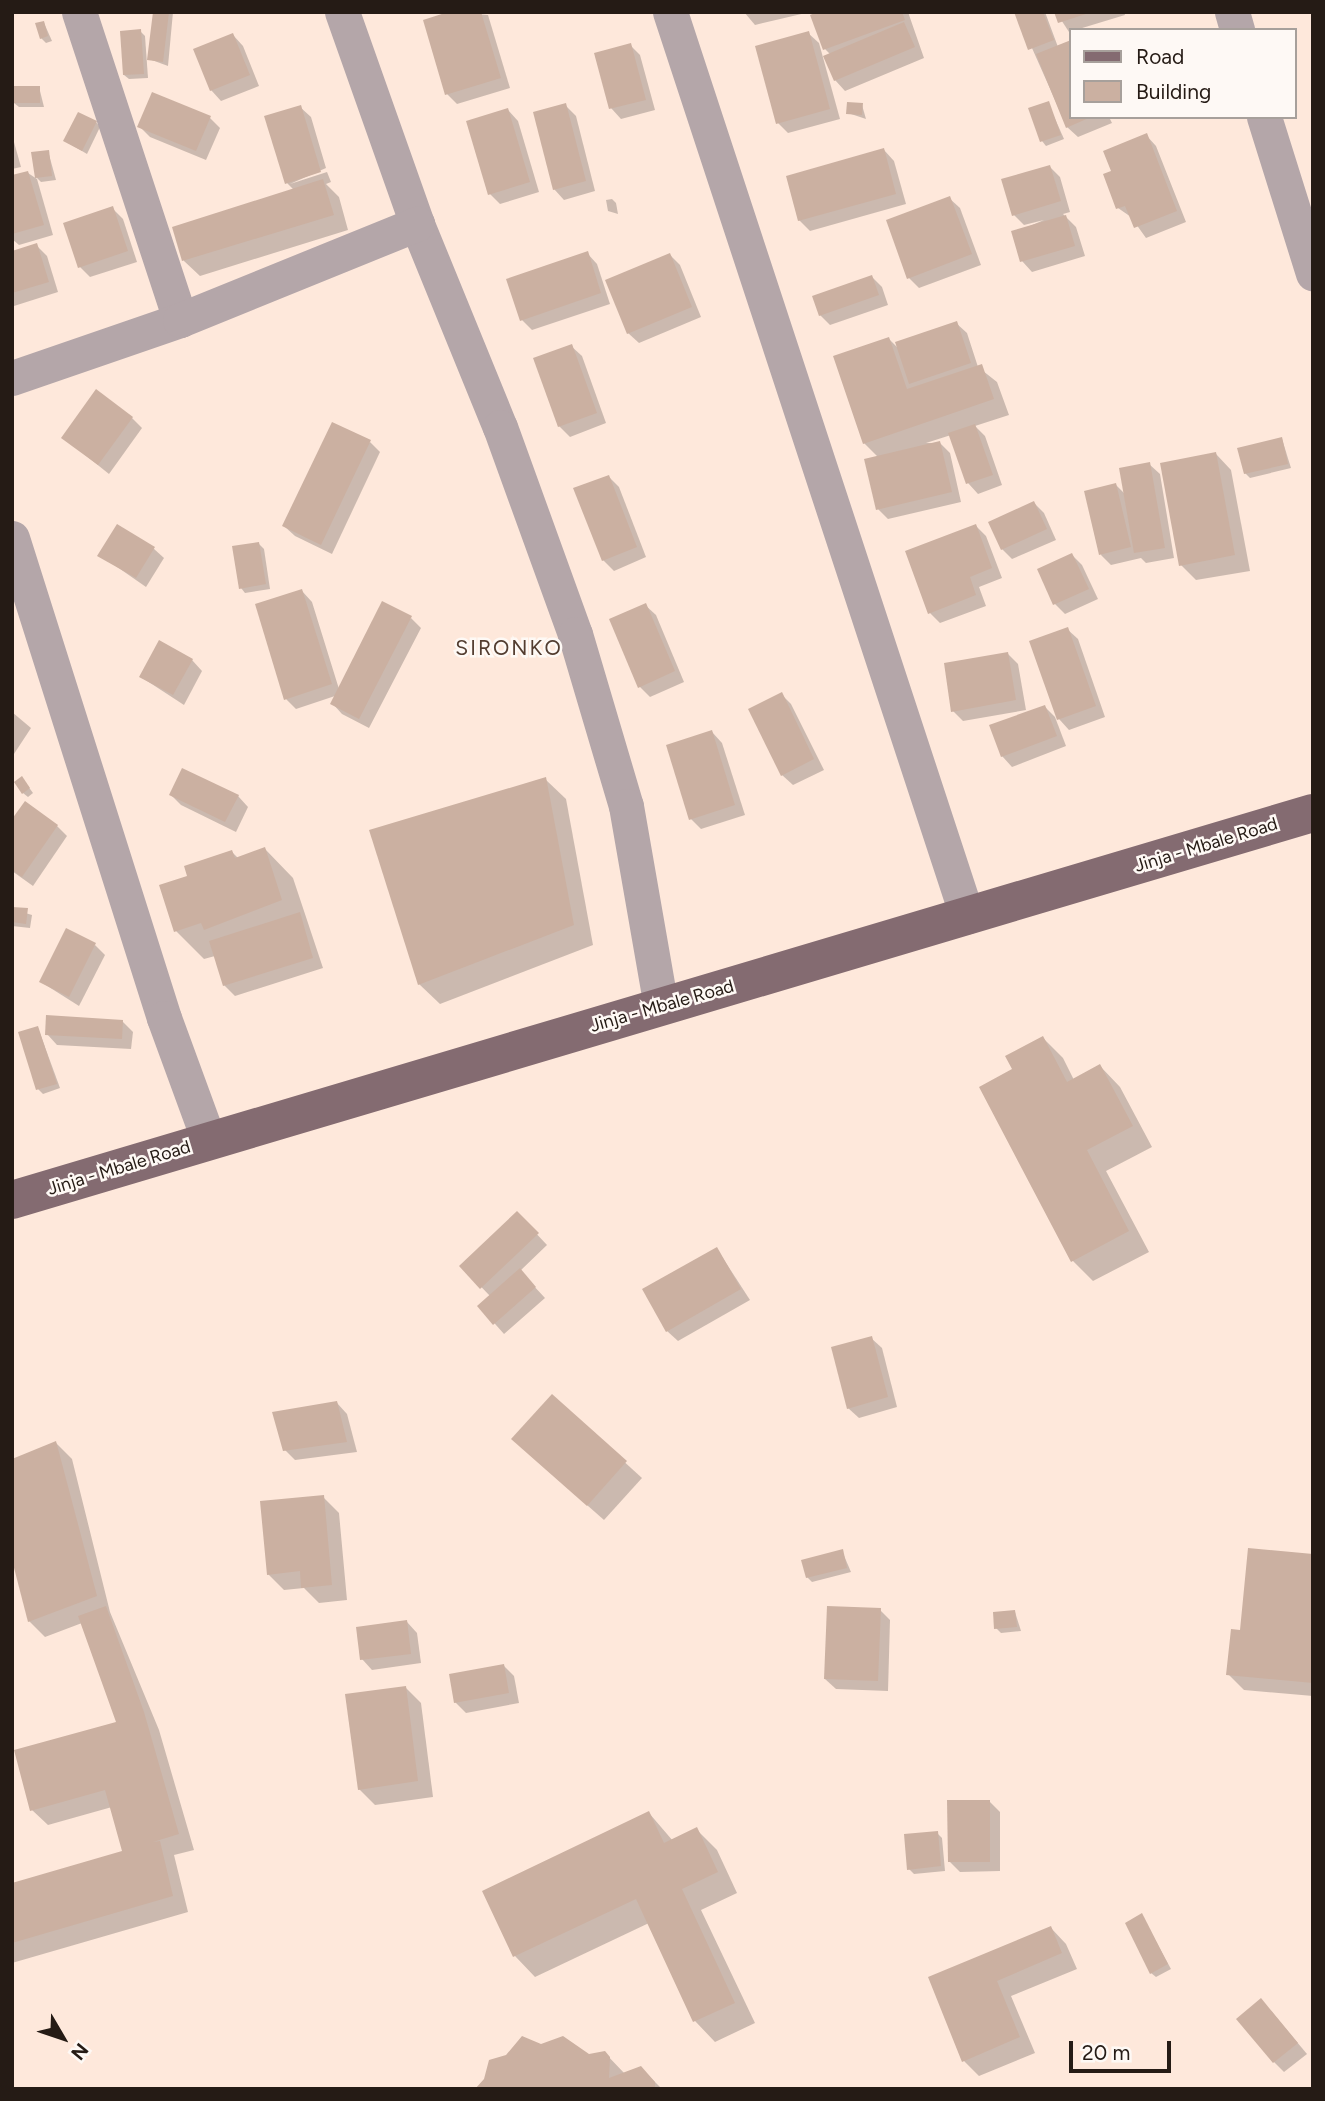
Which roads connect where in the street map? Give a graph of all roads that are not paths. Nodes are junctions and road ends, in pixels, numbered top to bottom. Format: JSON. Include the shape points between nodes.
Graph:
{"nodes":[{"id":1,"x":79,"y":12,"type":"edge"},
{"id":2,"x":342,"y":12,"type":"edge"},
{"id":3,"x":670,"y":12,"type":"edge"},
{"id":4,"x":1265,"y":119,"type":"edge"},
{"id":5,"x":416,"y":224,"type":"junction"},
{"id":6,"x":1313,"y":273,"type":"edge"},
{"id":7,"x":180,"y":320,"type":"junction"},
{"id":8,"x":12,"y":378,"type":"edge"},
{"id":9,"x":12,"y":538,"type":"edge"},
{"id":10,"x":1313,"y":813,"type":"edge"},
{"id":11,"x":967,"y":916,"type":"junction"},
{"id":12,"x":661,"y":1006,"type":"junction"},
{"id":13,"x":209,"y":1141,"type":"junction"},
{"id":14,"x":12,"y":1200,"type":"edge"}],
"edges":[{"from":1,"to":7,"type":"street"},
{"from":2,"to":5,"type":"street"},
{"from":3,"to":11,"type":"street"},
{"from":4,"to":6,"type":"street"},
{"from":5,"to":7,"type":"street"},
{"from":5,"to":12,"type":"street","via":[[500,428],[575,634],[626,806]]},
{"from":7,"to":8,"type":"street"},
{"from":9,"to":13,"type":"street","via":[[164,1018]]},
{"from":10,"to":11,"type":"main road","name":"Jinja - Mbale Road"},
{"from":11,"to":12,"type":"main road","name":"Jinja - Mbale Road"},
{"from":12,"to":13,"type":"main road","name":"Jinja - Mbale Road"},
{"from":13,"to":14,"type":"main road","name":"Jinja - Mbale Road"}]}
